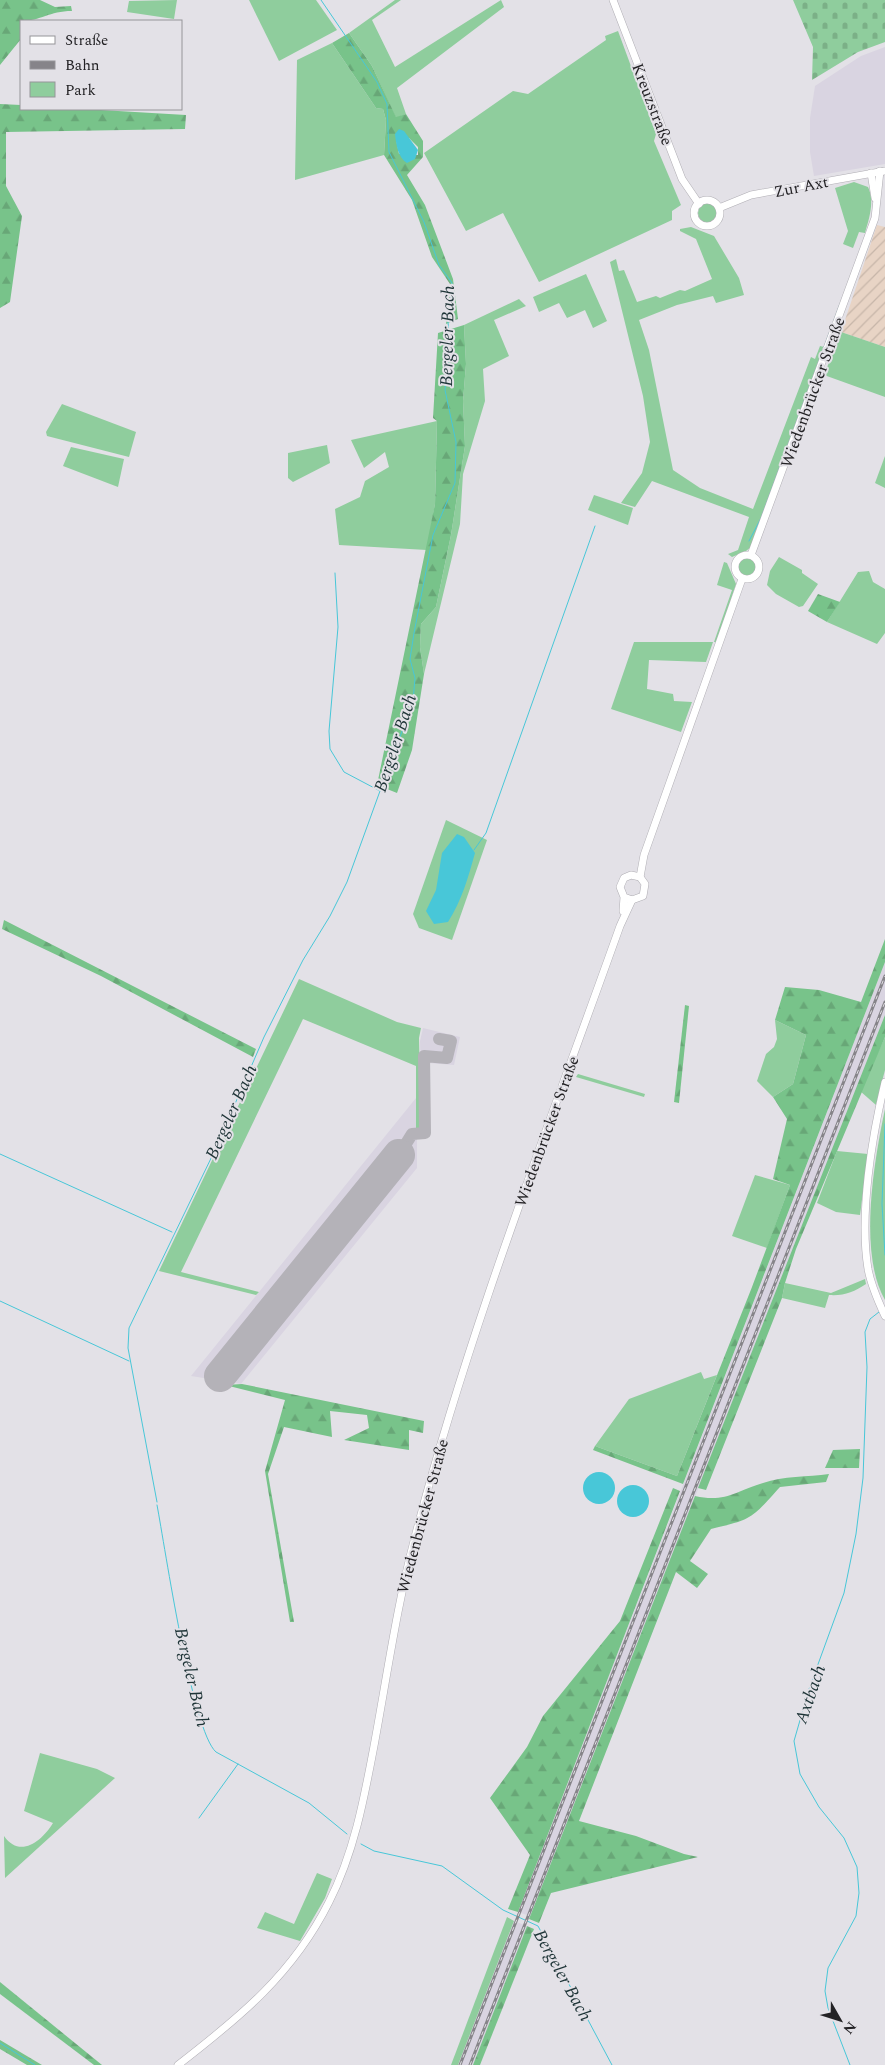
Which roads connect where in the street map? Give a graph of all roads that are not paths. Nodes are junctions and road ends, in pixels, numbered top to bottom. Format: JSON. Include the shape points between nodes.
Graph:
{"nodes":[{"id":1,"x":613,"y":0,"type":"edge"},
{"id":2,"x":882,"y":171,"type":"edge"},
{"id":3,"x":871,"y":173,"type":"junction"},
{"id":4,"x":699,"y":204,"type":"junction"},
{"id":5,"x":719,"y":208,"type":"junction"},
{"id":6,"x":871,"y":228,"type":"junction"},
{"id":7,"x":751,"y":555,"type":"junction"},
{"id":8,"x":742,"y":579,"type":"junction"},
{"id":9,"x":637,"y":876,"type":"junction"},
{"id":10,"x":624,"y":896,"type":"junction"},
{"id":11,"x":632,"y":900,"type":"junction"},
{"id":12,"x":620,"y":926,"type":"junction"},
{"id":13,"x":885,"y":1082,"type":"edge"},
{"id":14,"x":885,"y":1315,"type":"edge"},
{"id":15,"x":178,"y":2065,"type":"edge"}],
"edges":[{"from":1,"to":4,"type":"street","name":"Kreuzstraße","via":[[682,179]]},
{"from":2,"to":3,"type":"street","name":"Zur Axt"},
{"from":2,"to":6,"type":"street","name":"Wiedenbrücker Straße","via":[[878,205]]},
{"from":3,"to":5,"type":"street","name":"Zur Axt","via":[[751,195]]},
{"from":3,"to":6,"type":"street","name":"Wiedenbrücker Straße","via":[[876,198]]},
{"from":4,"to":5,"type":"street","via":[[711,201]]},
{"from":4,"to":5,"type":"street","via":[[695,210],[696,218],[705,226],[717,222]]},
{"from":6,"to":7,"type":"street","name":"Wiedenbrücker Straße"},
{"from":7,"to":8,"type":"street","via":[[743,555],[735,563],[735,572]]},
{"from":7,"to":8,"type":"street","via":[[759,564],[758,574],[752,579]]},
{"from":8,"to":9,"type":"street"},
{"from":9,"to":10,"type":"street","via":[[626,877],[621,884]]},
{"from":9,"to":11,"type":"street","via":[[645,884],[645,892]]},
{"from":10,"to":11,"type":"street"},
{"from":10,"to":12,"type":"street"},
{"from":11,"to":12,"type":"street"},
{"from":12,"to":15,"type":"street","name":"Wiedenbrücker Straße","via":[[449,1414],[405,1577],[365,1794],[343,1870],[309,1938],[278,1978],[238,2018]]},
{"from":13,"to":14,"type":"street","via":[[873,1144],[865,1235],[868,1271]]}]}
